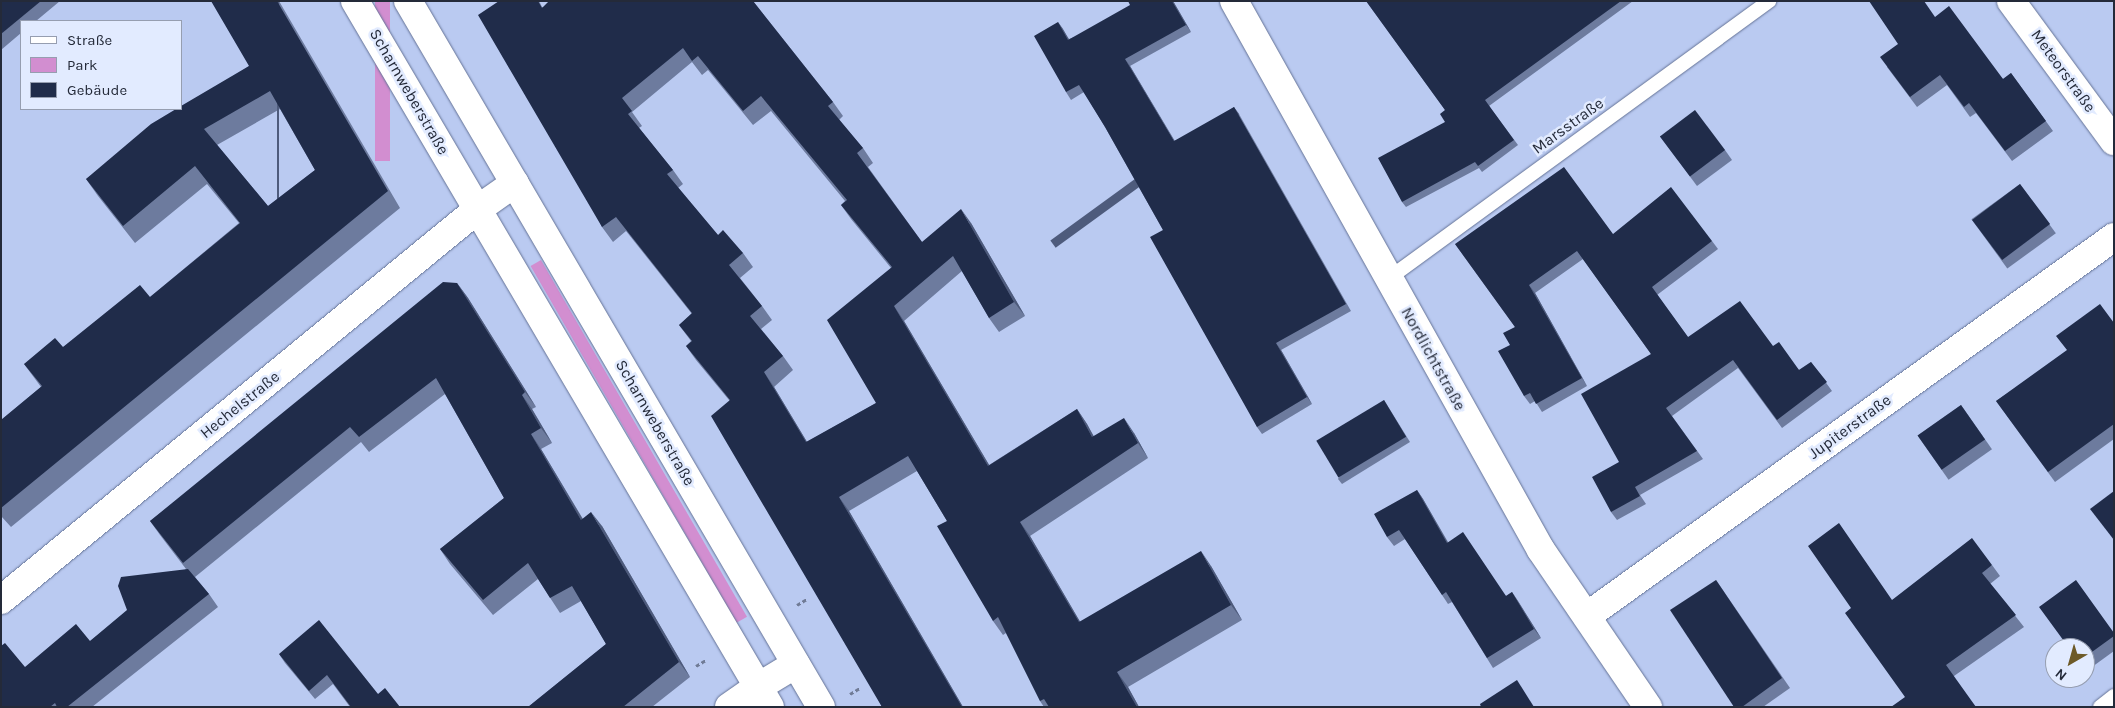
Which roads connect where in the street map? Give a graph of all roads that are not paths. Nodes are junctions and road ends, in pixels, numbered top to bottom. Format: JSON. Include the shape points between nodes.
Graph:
{"nodes":[{"id":1,"x":356,"y":1,"type":"edge"},
{"id":2,"x":408,"y":1,"type":"edge"},
{"id":3,"x":1234,"y":1,"type":"edge"},
{"id":4,"x":1769,"y":1,"type":"edge"},
{"id":5,"x":2012,"y":1,"type":"edge"},
{"id":6,"x":2114,"y":141,"type":"edge"},
{"id":7,"x":514,"y":182,"type":"junction"},
{"id":8,"x":478,"y":209,"type":"junction"},
{"id":9,"x":2114,"y":237,"type":"edge"},
{"id":10,"x":1388,"y":279,"type":"junction"},
{"id":11,"x":1,"y":600,"type":"edge"},
{"id":12,"x":1586,"y":616,"type":"junction"},
{"id":13,"x":796,"y":664,"type":"junction"},
{"id":14,"x":2114,"y":696,"type":"edge"},
{"id":15,"x":764,"y":697,"type":"edge"},
{"id":16,"x":729,"y":707,"type":"edge"},
{"id":17,"x":822,"y":707,"type":"edge"},
{"id":18,"x":1648,"y":707,"type":"edge"},
{"id":19,"x":2100,"y":707,"type":"edge"}],
"edges":[{"from":1,"to":8,"type":"street","name":"Scharnweberstraße"},
{"from":2,"to":7,"type":"street","name":"Scharnweberstraße"},
{"from":3,"to":10,"type":"street","name":"Nordlichtstraße"},
{"from":4,"to":10,"type":"lane","name":"Marsstraße"},
{"from":5,"to":6,"type":"street","name":"Meteorstraße"},
{"from":7,"to":8,"type":"street"},
{"from":7,"to":13,"type":"street","name":"Scharnweberstraße"},
{"from":8,"to":11,"type":"street","name":"Hechelstraße"},
{"from":8,"to":15,"type":"street","name":"Scharnweberstraße"},
{"from":9,"to":12,"type":"street","name":"Jupiterstraße"},
{"from":10,"to":12,"type":"street","name":"Nordlichtstraße","via":[[1541,550]]},
{"from":12,"to":18,"type":"street","name":"Nordlichtstraße"},
{"from":13,"to":15,"type":"street"},
{"from":13,"to":17,"type":"street","name":"Scharnweberstraße"},
{"from":14,"to":19,"type":"lane"},
{"from":15,"to":16,"type":"street"}]}
